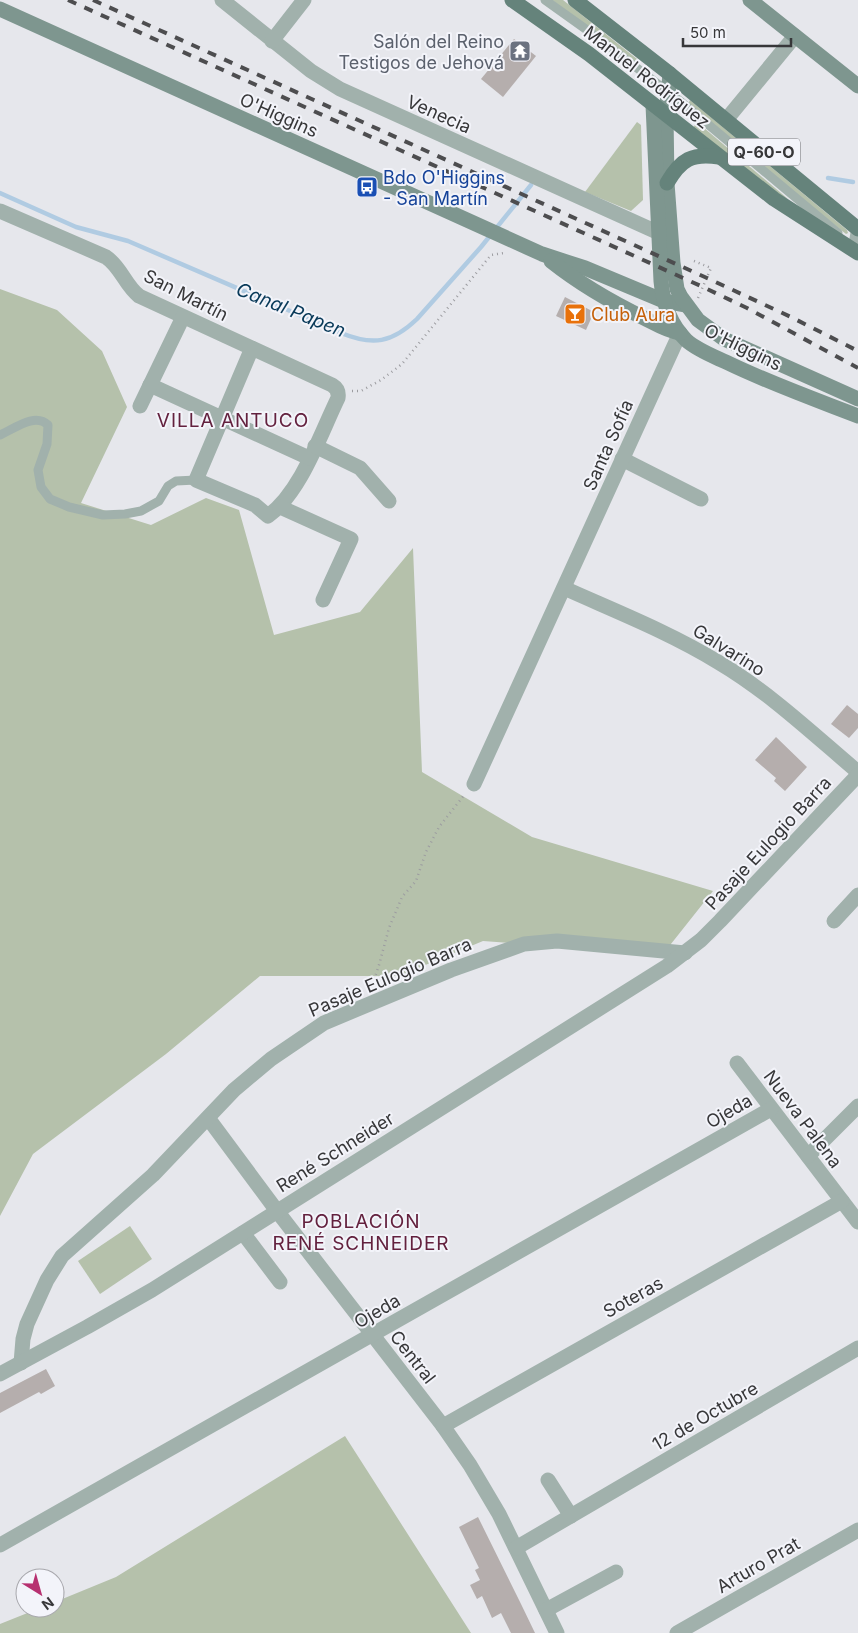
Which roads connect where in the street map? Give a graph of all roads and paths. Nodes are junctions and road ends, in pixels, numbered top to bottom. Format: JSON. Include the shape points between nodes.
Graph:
{"nodes":[{"id":1,"x":222,"y":0,"type":"edge"},
{"id":2,"x":304,"y":0,"type":"edge"},
{"id":3,"x":512,"y":0,"type":"edge"},
{"id":4,"x":545,"y":0,"type":"edge"},
{"id":5,"x":750,"y":0,"type":"edge"},
{"id":6,"x":580,"y":2,"type":"edge"},
{"id":7,"x":0,"y":9,"type":"edge"},
{"id":8,"x":795,"y":36,"type":"junction"},
{"id":9,"x":272,"y":40,"type":"junction"},
{"id":10,"x":670,"y":74,"type":"junction"},
{"id":11,"x":652,"y":79,"type":"junction"},
{"id":12,"x":858,"y":86,"type":"edge"},
{"id":13,"x":669,"y":92,"type":"junction"},
{"id":14,"x":653,"y":105,"type":"junction"},
{"id":15,"x":666,"y":115,"type":"junction"},
{"id":16,"x":726,"y":120,"type":"junction"},
{"id":17,"x":719,"y":157,"type":"junction"},
{"id":18,"x":667,"y":183,"type":"junction"},
{"id":19,"x":0,"y":211,"type":"edge"},
{"id":20,"x":858,"y":231,"type":"edge"},
{"id":21,"x":659,"y":233,"type":"junction"},
{"id":22,"x":519,"y":244,"type":"junction"},
{"id":23,"x":856,"y":252,"type":"edge"},
{"id":24,"x":542,"y":254,"type":"junction"},
{"id":25,"x":694,"y":261,"type":"dead end"},
{"id":26,"x":691,"y":303,"type":"junction"},
{"id":27,"x":666,"y":308,"type":"junction"},
{"id":28,"x":183,"y":317,"type":"junction"},
{"id":29,"x":651,"y":321,"type":"junction"},
{"id":30,"x":680,"y":333,"type":"junction"},
{"id":31,"x":252,"y":348,"type":"junction"},
{"id":32,"x":150,"y":386,"type":"junction"},
{"id":33,"x":338,"y":391,"type":"junction"},
{"id":34,"x":858,"y":399,"type":"edge"},
{"id":35,"x":140,"y":406,"type":"dead end"},
{"id":36,"x":858,"y":416,"type":"edge"},
{"id":37,"x":222,"y":418,"type":"junction"},
{"id":38,"x":0,"y":435,"type":"edge"},
{"id":39,"x":312,"y":452,"type":"junction"},
{"id":40,"x":622,"y":459,"type":"junction"},
{"id":41,"x":196,"y":480,"type":"junction"},
{"id":42,"x":701,"y":499,"type":"dead end"},
{"id":43,"x":389,"y":501,"type":"dead end"},
{"id":44,"x":274,"y":512,"type":"junction"},
{"id":45,"x":564,"y":588,"type":"junction"},
{"id":46,"x":323,"y":600,"type":"dead end"},
{"id":47,"x":858,"y":773,"type":"edge"},
{"id":48,"x":474,"y":784,"type":"joint"},
{"id":49,"x":858,"y":895,"type":"edge"},
{"id":50,"x":834,"y":921,"type":"dead end"},
{"id":51,"x":685,"y":953,"type":"junction"},
{"id":52,"x":363,"y":1006,"type":"junction"},
{"id":53,"x":737,"y":1063,"type":"dead end"},
{"id":54,"x":858,"y":1106,"type":"edge"},
{"id":55,"x":771,"y":1108,"type":"junction"},
{"id":56,"x":208,"y":1118,"type":"junction"},
{"id":57,"x":808,"y":1156,"type":"junction"},
{"id":58,"x":842,"y":1201,"type":"junction"},
{"id":59,"x":277,"y":1211,"type":"junction"},
{"id":60,"x":858,"y":1222,"type":"edge"},
{"id":61,"x":243,"y":1233,"type":"junction"},
{"id":62,"x":280,"y":1282,"type":"dead end"},
{"id":63,"x":372,"y":1335,"type":"junction"},
{"id":64,"x":858,"y":1348,"type":"edge"},
{"id":65,"x":21,"y":1362,"type":"junction"},
{"id":66,"x":0,"y":1374,"type":"edge"},
{"id":67,"x":442,"y":1426,"type":"junction"},
{"id":68,"x":548,"y":1480,"type":"dead end"},
{"id":69,"x":571,"y":1516,"type":"junction"},
{"id":70,"x":858,"y":1530,"type":"edge"},
{"id":71,"x":0,"y":1545,"type":"edge"},
{"id":72,"x":516,"y":1548,"type":"junction"},
{"id":73,"x":616,"y":1572,"type":"dead end"},
{"id":74,"x":546,"y":1610,"type":"junction"},
{"id":75,"x":557,"y":1633,"type":"edge"},
{"id":76,"x":677,"y":1633,"type":"edge"}],
"edges":[{"from":1,"to":9,"type":"street","name":"Venecia"},
{"from":2,"to":9,"type":"street"},
{"from":3,"to":14,"type":"main road","name":"Manuel Rodríguez","number":"Q-60-O","via":[[589,54]]},
{"from":4,"to":11,"type":"lane"},
{"from":5,"to":8,"type":"street"},
{"from":6,"to":10,"type":"main road","name":"Manuel Rodríguez","number":"Q-60-O"},
{"from":7,"to":22,"type":"street","name":"O'Higgins"},
{"from":8,"to":12,"type":"street"},
{"from":8,"to":16,"type":"street"},
{"from":9,"to":21,"type":"street","name":"Venecia","via":[[311,71],[348,93]]},
{"from":10,"to":13,"type":"street"},
{"from":10,"to":16,"type":"main road","name":"Manuel Rodríguez","number":"Q-60-O"},
{"from":11,"to":13,"type":"lane"},
{"from":11,"to":14,"type":"lane"},
{"from":13,"to":15,"type":"street"},
{"from":13,"to":23,"type":"lane","via":[[823,220]]},
{"from":14,"to":15,"type":"main road","name":"Manuel Rodríguez","number":"Q-60-O"},
{"from":14,"to":21,"type":"street"},
{"from":15,"to":17,"type":"main road","name":"Manuel Rodríguez","number":"Q-60-O"},
{"from":15,"to":18,"type":"street"},
{"from":16,"to":20,"type":"main road","name":"Manuel Rodríguez","number":"Q-60-O"},
{"from":17,"to":18,"type":"main road","via":[[701,155],[690,158],[677,168]]},
{"from":17,"to":23,"type":"main road","name":"Manuel Rodríguez","number":"Q-60-O","via":[[774,199]]},
{"from":18,"to":26,"type":"street","via":[[674,274],[678,289]]},
{"from":19,"to":28,"type":"street","name":"San Martín","via":[[106,257],[117,266],[133,292]]},
{"from":20,"to":23,"type":"street"},
{"from":21,"to":27,"type":"street"},
{"from":22,"to":24,"type":"street","name":"O'Higgins"},
{"from":22,"to":33,"type":"path","via":[[513,251],[491,255],[402,364],[361,391]]},
{"from":24,"to":27,"type":"street","name":"O'Higgins","via":[[585,268]]},
{"from":24,"to":29,"type":"street","name":"O'Higgins","via":[[580,283]]},
{"from":25,"to":26,"type":"path","via":[[711,268]]},
{"from":26,"to":27,"type":"street"},
{"from":26,"to":34,"type":"street","name":"O'Higgins","via":[[706,327],[724,339]]},
{"from":27,"to":29,"type":"street","via":[[657,321]]},
{"from":27,"to":30,"type":"street"},
{"from":28,"to":31,"type":"street","name":"San Martín"},
{"from":28,"to":32,"type":"street"},
{"from":29,"to":30,"type":"street","name":"O'Higgins"},
{"from":30,"to":36,"type":"street","name":"O'Higgins","via":[[693,345],[745,371]]},
{"from":30,"to":40,"type":"street","name":"Santa Sofía"},
{"from":31,"to":33,"type":"street","name":"San Martín","via":[[332,385]]},
{"from":31,"to":37,"type":"street"},
{"from":32,"to":35,"type":"street"},
{"from":32,"to":37,"type":"street"},
{"from":33,"to":39,"type":"street","via":[[338,398]]},
{"from":37,"to":39,"type":"street"},
{"from":37,"to":41,"type":"street"},
{"from":38,"to":41,"type":"lane","via":[[35,419],[43,420],[48,425],[47,444],[38,470],[46,495],[69,506],[103,515],[140,511],[158,501],[168,486],[176,481]]},
{"from":39,"to":43,"type":"street","via":[[360,468]]},
{"from":39,"to":44,"type":"street","via":[[297,484]]},
{"from":40,"to":42,"type":"street"},
{"from":40,"to":45,"type":"street","name":"Santa Sofía"},
{"from":41,"to":44,"type":"street"},
{"from":44,"to":46,"type":"street","via":[[351,540]]},
{"from":45,"to":47,"type":"street","name":"Galvarino","via":[[718,662],[763,693]]},
{"from":45,"to":48,"type":"street","name":"Santa Sofía"},
{"from":47,"to":51,"type":"street","name":"Pasaje Eulogio Barra","via":[[720,921]]},
{"from":48,"to":52,"type":"path","via":[[439,827],[416,881],[402,897]]},
{"from":49,"to":50,"type":"street"},
{"from":51,"to":52,"type":"street","name":"Pasaje Eulogio Barra","via":[[557,941],[524,944]]},
{"from":51,"to":59,"type":"street","name":"René Schneider"},
{"from":52,"to":56,"type":"street","name":"Pasaje Eulogio Barra","via":[[324,1023],[271,1059],[234,1090]]},
{"from":53,"to":55,"type":"street","name":"Nueva Palena"},
{"from":54,"to":57,"type":"street"},
{"from":55,"to":57,"type":"street","name":"Nueva Palena"},
{"from":55,"to":63,"type":"street","name":"Ojeda"},
{"from":56,"to":59,"type":"street","name":"Central"},
{"from":56,"to":65,"type":"street","name":"Pasaje Eulogio Barra","via":[[153,1175],[62,1256],[27,1324]]},
{"from":57,"to":58,"type":"street","name":"Nueva Palena"},
{"from":58,"to":60,"type":"street","name":"Nueva Palena"},
{"from":58,"to":67,"type":"street","name":"Soteras"},
{"from":59,"to":61,"type":"street","name":"René Schneider"},
{"from":59,"to":63,"type":"street","name":"Central"},
{"from":61,"to":62,"type":"street"},
{"from":61,"to":65,"type":"street","name":"René Schneider","via":[[144,1294]]},
{"from":63,"to":67,"type":"street","name":"Central"},
{"from":63,"to":71,"type":"street","name":"Ojeda"},
{"from":64,"to":69,"type":"street","name":"12 de Octubre"},
{"from":65,"to":66,"type":"street","name":"René Schneider"},
{"from":67,"to":72,"type":"street","name":"Central","via":[[479,1480]]},
{"from":68,"to":69,"type":"street"},
{"from":69,"to":72,"type":"street","name":"12 de Octubre"},
{"from":70,"to":76,"type":"street","name":"Arturo Prat"},
{"from":72,"to":74,"type":"street","name":"Central"},
{"from":73,"to":74,"type":"street"},
{"from":74,"to":75,"type":"street","name":"Central"}]}
